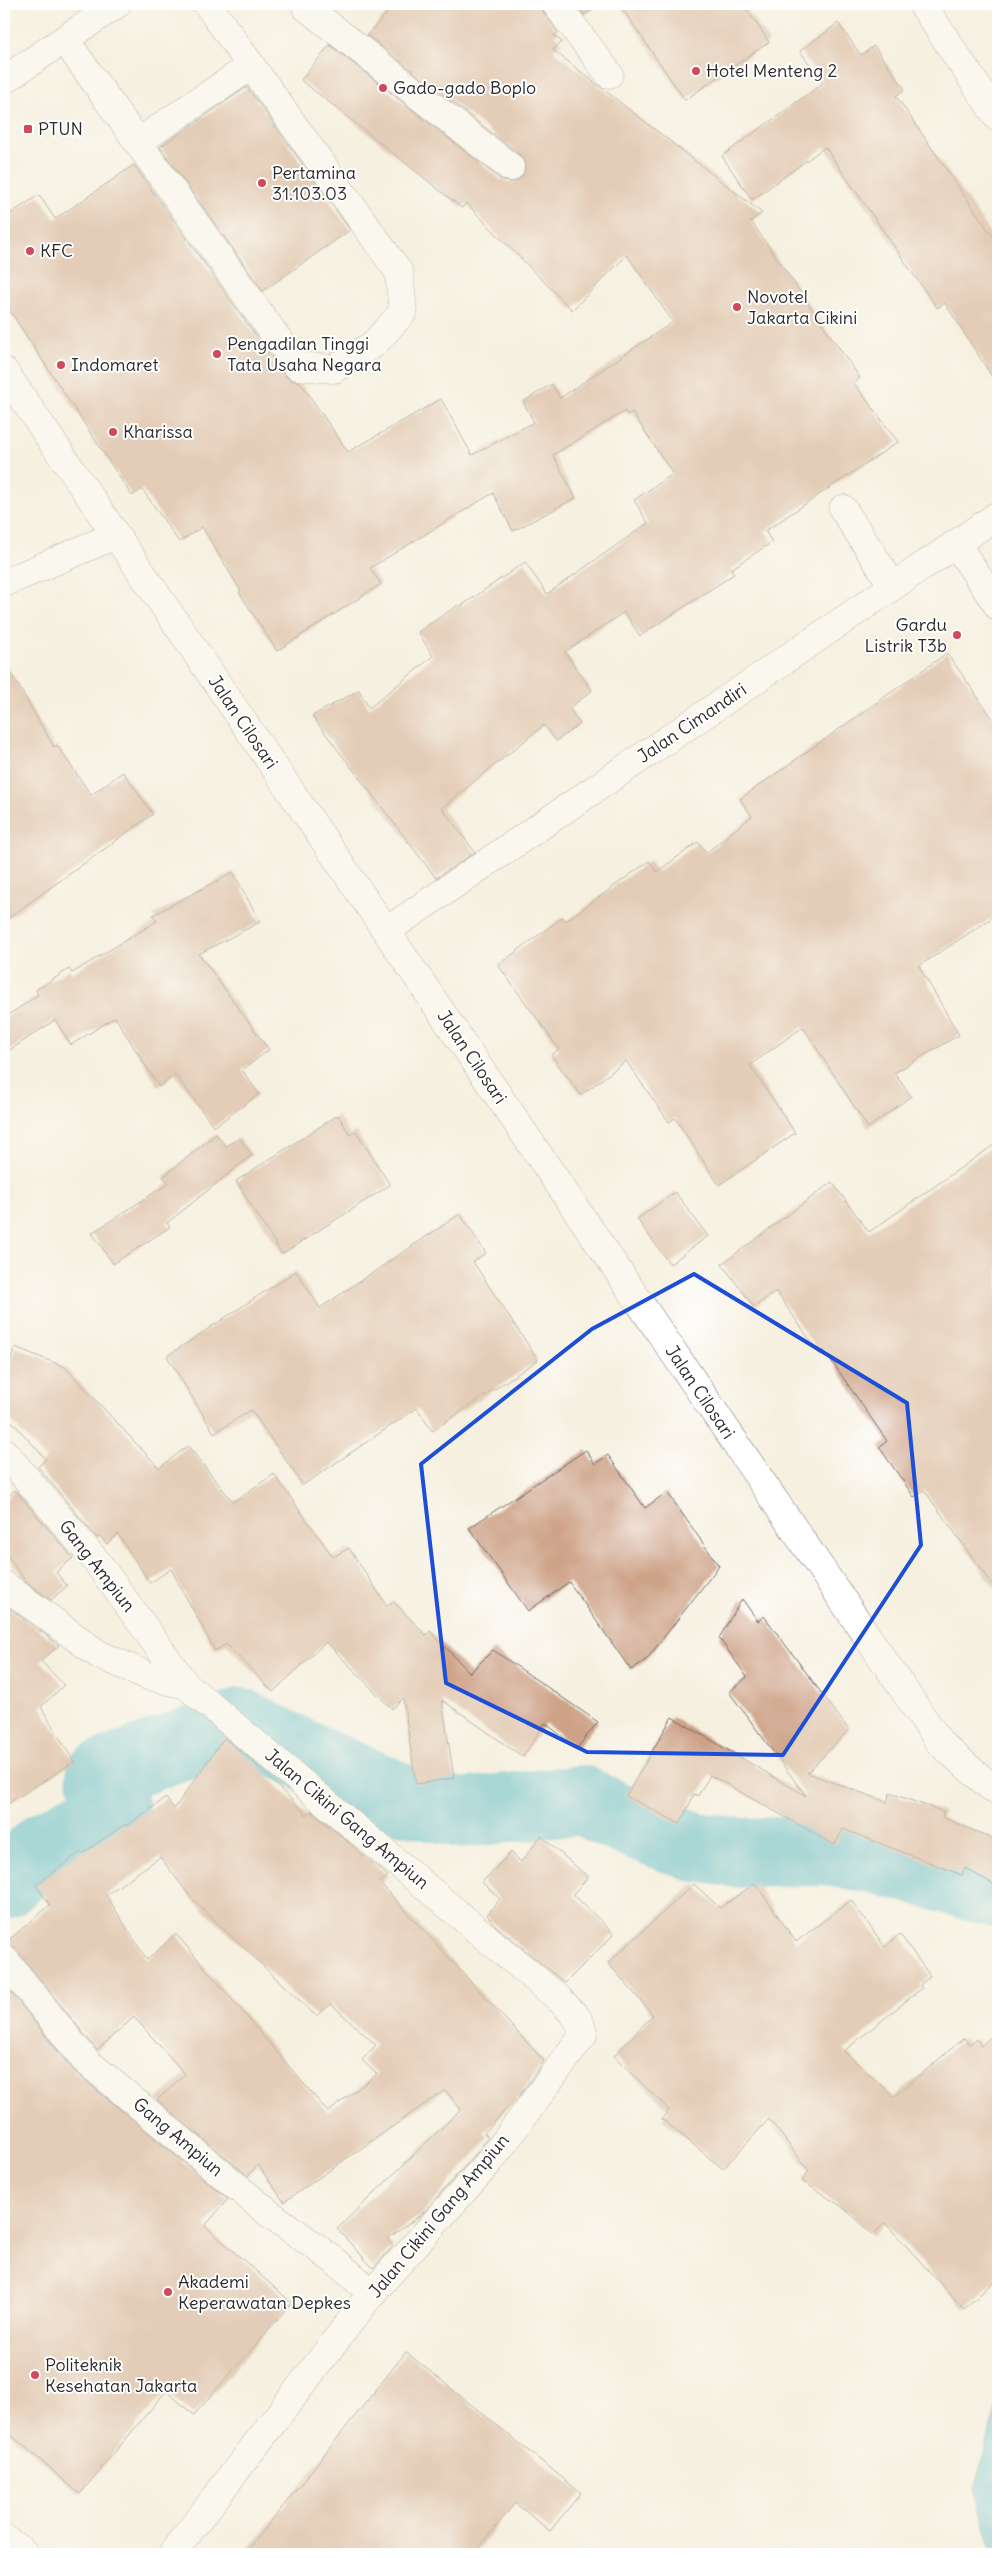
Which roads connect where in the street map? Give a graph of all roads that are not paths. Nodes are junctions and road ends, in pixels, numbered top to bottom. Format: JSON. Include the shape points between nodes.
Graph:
{"nodes":[{"id":1,"x":117,"y":4,"type":"edge"},
{"id":2,"x":207,"y":4,"type":"edge"},
{"id":3,"x":556,"y":4,"type":"edge"},
{"id":4,"x":922,"y":4,"type":"edge"},
{"id":5,"x":308,"y":5,"type":"edge"},
{"id":6,"x":65,"y":40,"type":"junction"},
{"id":7,"x":252,"y":66,"type":"junction"},
{"id":8,"x":609,"y":74,"type":"dead end"},
{"id":9,"x":4,"y":80,"type":"edge"},
{"id":10,"x":998,"y":118,"type":"edge"},
{"id":11,"x":138,"y":142,"type":"junction"},
{"id":12,"x":510,"y":167,"type":"dead end"},
{"id":13,"x":4,"y":371,"type":"edge"},
{"id":14,"x":843,"y":510,"type":"dead end"},
{"id":15,"x":998,"y":515,"type":"edge"},
{"id":16,"x":116,"y":535,"type":"junction"},
{"id":17,"x":956,"y":544,"type":"junction"},
{"id":18,"x":4,"y":583,"type":"edge"},
{"id":19,"x":893,"y":586,"type":"junction"},
{"id":20,"x":998,"y":606,"type":"edge"},
{"id":21,"x":386,"y":931,"type":"junction"},
{"id":22,"x":4,"y":1452,"type":"edge"},
{"id":23,"x":4,"y":1586,"type":"edge"},
{"id":24,"x":186,"y":1685,"type":"junction"},
{"id":25,"x":258,"y":1746,"type":"joint"},
{"id":26,"x":998,"y":1790,"type":"edge"},
{"id":27,"x":4,"y":1959,"type":"edge"},
{"id":28,"x":372,"y":2293,"type":"junction"},
{"id":29,"x":4,"y":2538,"type":"edge"},
{"id":30,"x":25,"y":2554,"type":"edge"},
{"id":31,"x":172,"y":2554,"type":"edge"}],
"edges":[{"from":1,"to":6,"type":"street"},
{"from":2,"to":7,"type":"street"},
{"from":3,"to":8,"type":"street"},
{"from":4,"to":10,"type":"street"},
{"from":5,"to":12,"type":"street"},
{"from":6,"to":9,"type":"street"},
{"from":6,"to":11,"type":"street"},
{"from":7,"to":11,"type":"street"},
{"from":7,"to":11,"type":"street","via":[[399,272],[403,312],[374,344],[334,369],[297,366]]},
{"from":13,"to":16,"type":"street","name":"Jalan Cilosari"},
{"from":14,"to":19,"type":"street"},
{"from":15,"to":17,"type":"street","name":"Jalan Cimandiri"},
{"from":16,"to":18,"type":"street"},
{"from":16,"to":21,"type":"street","name":"Jalan Cilosari"},
{"from":17,"to":19,"type":"street","name":"Jalan Cimandiri"},
{"from":17,"to":20,"type":"street"},
{"from":19,"to":21,"type":"street","name":"Jalan Cimandiri"},
{"from":21,"to":26,"type":"street","name":"Jalan Cilosari","via":[[940,1743]]},
{"from":22,"to":24,"type":"street","name":"Gang Ampiun","via":[[96,1562]]},
{"from":23,"to":24,"type":"street","name":"Gang Ampiun","via":[[98,1654],[148,1676]]},
{"from":24,"to":25,"type":"street","name":"Gang Ampiun"},
{"from":25,"to":28,"type":"street","name":"Jalan Cikini Gang Ampiun","via":[[558,1998],[580,2020],[583,2028],[583,2035],[490,2160]]},
{"from":27,"to":28,"type":"street","name":"Gang Ampiun","via":[[85,2060],[266,2211],[336,2261]]},
{"from":28,"to":31,"type":"street","name":"Jalan Cikini Gang Ampiun"},
{"from":29,"to":30,"type":"street"}]}
